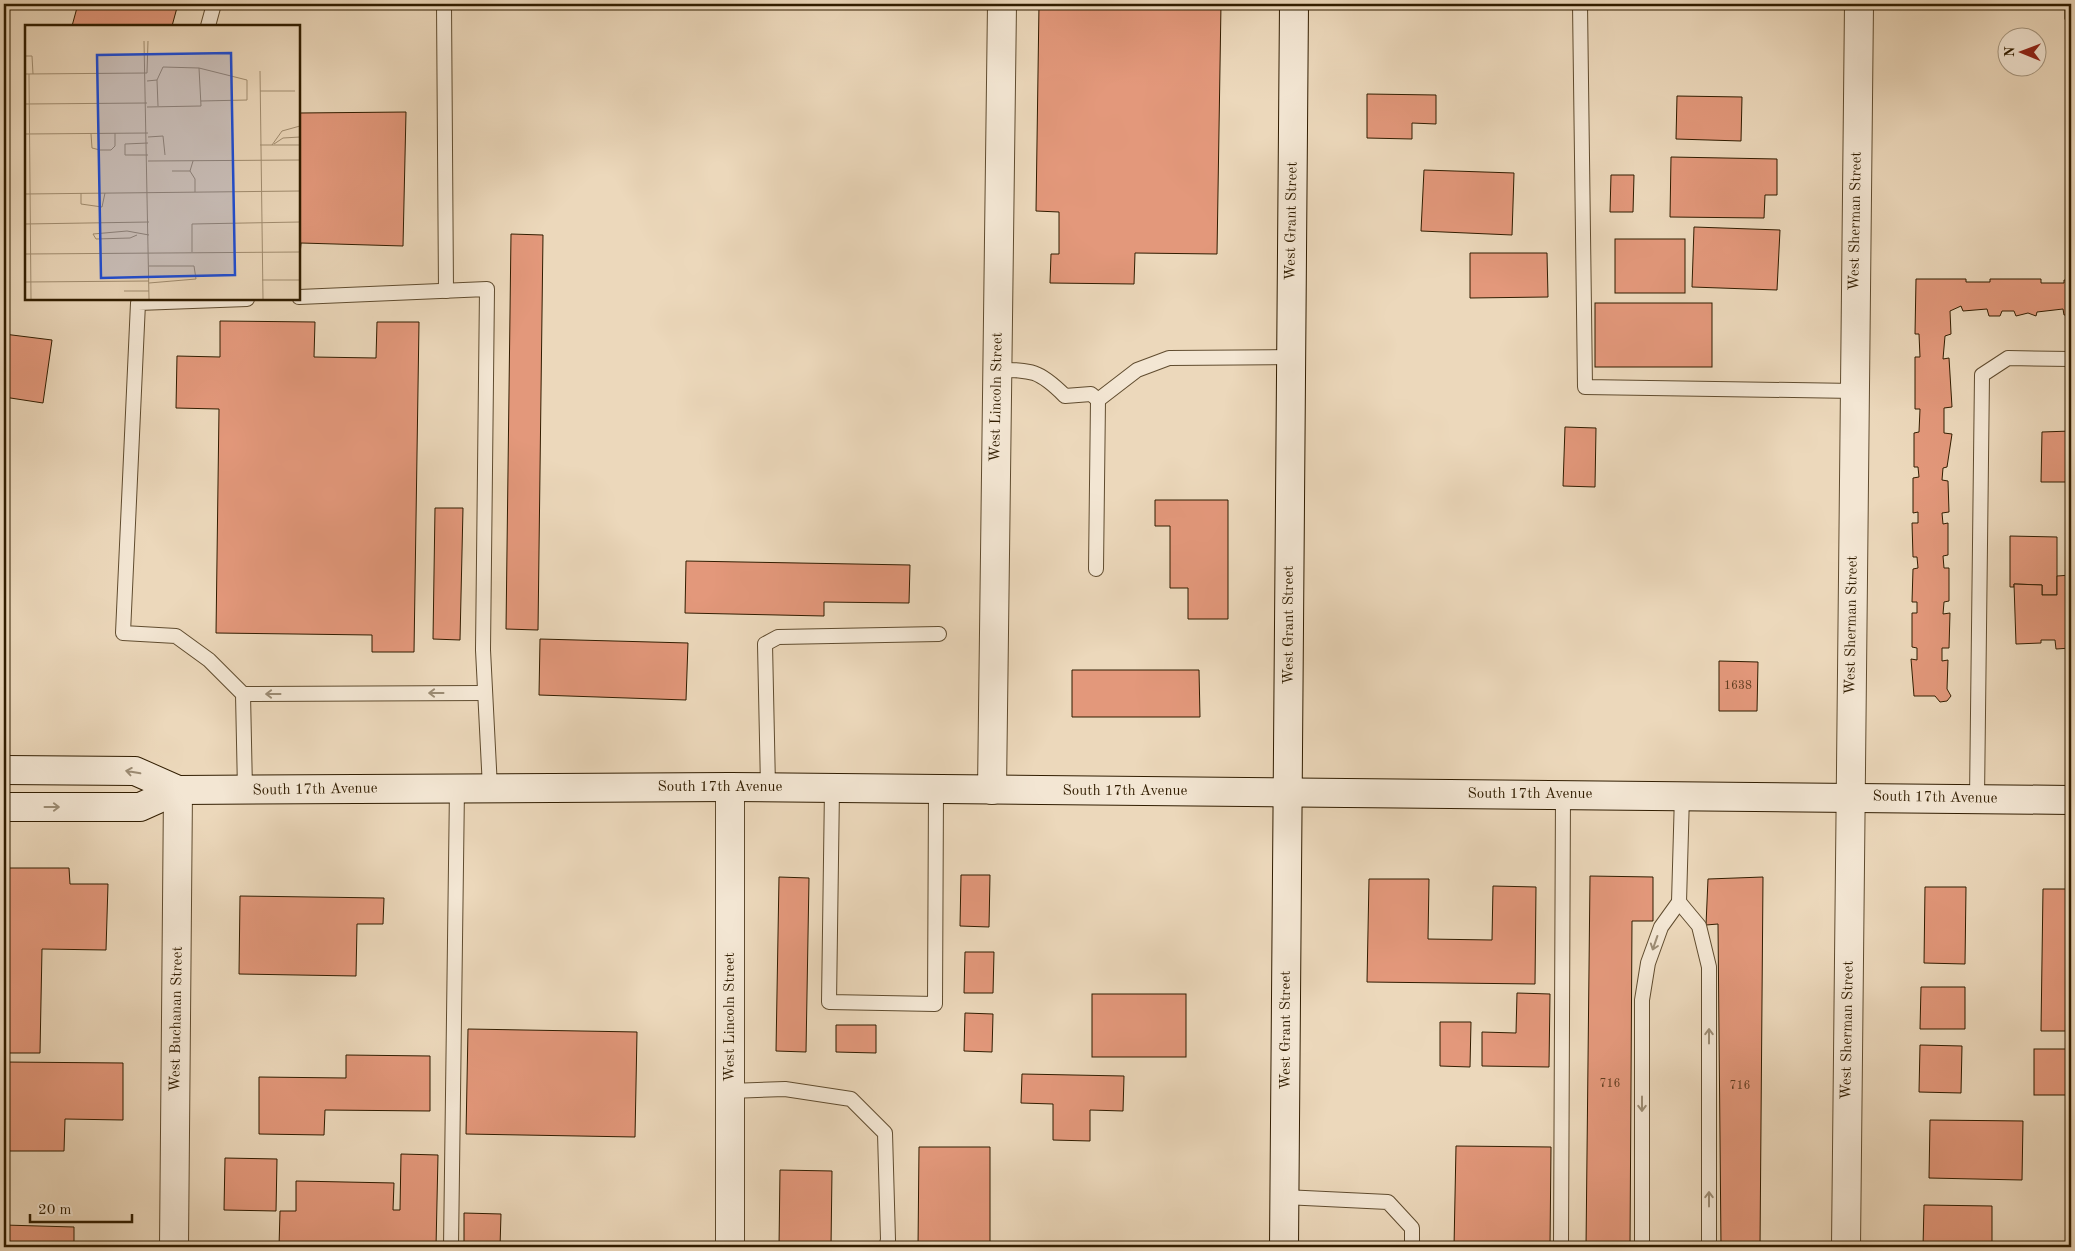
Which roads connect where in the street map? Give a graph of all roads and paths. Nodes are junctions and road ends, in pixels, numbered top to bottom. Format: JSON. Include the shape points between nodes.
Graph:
{"nodes":[{"id":1,"x":214,"y":4,"type":"edge"},
{"id":2,"x":444,"y":4,"type":"edge"},
{"id":3,"x":1002,"y":4,"type":"edge"},
{"id":4,"x":1294,"y":4,"type":"edge"},
{"id":5,"x":1580,"y":4,"type":"edge"},
{"id":6,"x":1859,"y":4,"type":"edge"},
{"id":7,"x":208,"y":25,"type":"edge"},
{"id":8,"x":446,"y":290,"type":"junction"},
{"id":9,"x":300,"y":297,"type":"edge"},
{"id":10,"x":192,"y":300,"type":"edge"},
{"id":11,"x":138,"y":301,"type":"edge"},
{"id":12,"x":1291,"y":357,"type":"junction"},
{"id":13,"x":2071,"y":359,"type":"edge"},
{"id":14,"x":998,"y":370,"type":"junction"},
{"id":15,"x":1855,"y":391,"type":"junction"},
{"id":16,"x":1098,"y":400,"type":"junction"},
{"id":17,"x":1096,"y":569,"type":"dead end"},
{"id":18,"x":939,"y":634,"type":"dead end"},
{"id":19,"x":485,"y":693,"type":"junction"},
{"id":20,"x":243,"y":694,"type":"junction"},
{"id":21,"x":4,"y":770,"type":"edge"},
{"id":22,"x":730,"y":786,"type":"junction"},
{"id":23,"x":768,"y":787,"type":"junction"},
{"id":24,"x":457,"y":788,"type":"junction"},
{"id":25,"x":490,"y":788,"type":"junction"},
{"id":26,"x":832,"y":788,"type":"junction"},
{"id":27,"x":178,"y":790,"type":"junction"},
{"id":28,"x":245,"y":790,"type":"junction"},
{"id":29,"x":936,"y":790,"type":"junction"},
{"id":30,"x":992,"y":790,"type":"junction"},
{"id":31,"x":1288,"y":792,"type":"junction"},
{"id":32,"x":1563,"y":794,"type":"junction"},
{"id":33,"x":1682,"y":794,"type":"junction"},
{"id":34,"x":1850,"y":796,"type":"junction"},
{"id":35,"x":1977,"y":798,"type":"junction"},
{"id":36,"x":2071,"y":800,"type":"edge"},
{"id":37,"x":4,"y":807,"type":"edge"},
{"id":38,"x":1679,"y":902,"type":"junction"},
{"id":39,"x":730,"y":1091,"type":"junction"},
{"id":40,"x":1284,"y":1197,"type":"junction"},
{"id":41,"x":174,"y":1247,"type":"edge"},
{"id":42,"x":451,"y":1247,"type":"edge"},
{"id":43,"x":730,"y":1247,"type":"edge"},
{"id":44,"x":886,"y":1247,"type":"edge"},
{"id":45,"x":1284,"y":1247,"type":"edge"},
{"id":46,"x":1412,"y":1247,"type":"edge"},
{"id":47,"x":1561,"y":1247,"type":"edge"},
{"id":48,"x":1642,"y":1247,"type":"edge"},
{"id":49,"x":1709,"y":1247,"type":"edge"},
{"id":50,"x":1846,"y":1247,"type":"edge"}],
"edges":[{"from":1,"to":7,"type":"lane"},
{"from":2,"to":8,"type":"lane"},
{"from":3,"to":14,"type":"main road","name":"West Lincoln Street"},
{"from":4,"to":12,"type":"main road","name":"West Grant Street"},
{"from":5,"to":15,"type":"lane","via":[[1585,387]]},
{"from":6,"to":15,"type":"main road","name":"West Sherman Street"},
{"from":8,"to":9,"type":"lane"},
{"from":8,"to":19,"type":"lane","via":[[486,289]]},
{"from":10,"to":11,"type":"lane"},
{"from":11,"to":20,"type":"lane","via":[[123,633],[176,636],[209,660]]},
{"from":12,"to":16,"type":"lane","via":[[1170,358],[1137,370]]},
{"from":12,"to":31,"type":"main road","name":"West Grant Street"},
{"from":13,"to":35,"type":"lane","via":[[2008,358],[1982,376]]},
{"from":14,"to":16,"type":"lane","via":[[1029,370],[1050,381],[1065,396],[1091,394]]},
{"from":14,"to":30,"type":"main road","name":"West Lincoln Street"},
{"from":15,"to":34,"type":"main road","name":"West Sherman Street"},
{"from":16,"to":17,"type":"lane"},
{"from":18,"to":23,"type":"lane","via":[[778,637],[765,644]]},
{"from":19,"to":20,"type":"lane","one_way":true},
{"from":19,"to":25,"type":"lane"},
{"from":20,"to":28,"type":"lane"},
{"from":27,"to":21,"type":"main road","name":"South 17th Avenue","one_way":true,"via":[[135,771]]},
{"from":22,"to":23,"type":"main road","name":"South 17th Avenue"},
{"from":22,"to":25,"type":"main road","name":"South 17th Avenue"},
{"from":22,"to":39,"type":"main road","name":"West Lincoln Street"},
{"from":23,"to":26,"type":"main road","name":"South 17th Avenue"},
{"from":24,"to":25,"type":"main road","name":"South 17th Avenue"},
{"from":24,"to":28,"type":"main road","name":"South 17th Avenue"},
{"from":24,"to":42,"type":"lane"},
{"from":26,"to":29,"type":"main road","name":"South 17th Avenue"},
{"from":26,"to":29,"type":"lane","via":[[830,1002],[916,1004],[935,1004]]},
{"from":27,"to":28,"type":"main road","name":"South 17th Avenue"},
{"from":37,"to":27,"type":"main road","name":"South 17th Avenue","one_way":true,"via":[[140,807]]},
{"from":27,"to":41,"type":"main road","name":"West Buchanan Street"},
{"from":29,"to":30,"type":"main road","name":"South 17th Avenue"},
{"from":30,"to":31,"type":"main road","name":"South 17th Avenue"},
{"from":31,"to":32,"type":"main road","name":"South 17th Avenue"},
{"from":31,"to":40,"type":"main road","name":"West Grant Street"},
{"from":32,"to":33,"type":"main road","name":"South 17th Avenue"},
{"from":32,"to":47,"type":"lane"},
{"from":33,"to":34,"type":"main road","name":"South 17th Avenue"},
{"from":33,"to":38,"type":"lane"},
{"from":34,"to":35,"type":"main road","name":"South 17th Avenue"},
{"from":34,"to":50,"type":"main road","name":"West Sherman Street"},
{"from":35,"to":36,"type":"main road","name":"South 17th Avenue"},
{"from":38,"to":48,"type":"lane","one_way":true,"via":[[1660,927],[1648,963],[1642,1000]]},
{"from":49,"to":38,"type":"lane","one_way":true,"via":[[1709,967],[1699,926]]},
{"from":39,"to":43,"type":"main road","name":"West Lincoln Street"},
{"from":39,"to":44,"type":"lane","via":[[785,1089],[851,1099],[872,1120],[885,1134]]},
{"from":40,"to":45,"type":"main road","name":"West Grant Street"},
{"from":40,"to":46,"type":"lane","via":[[1388,1202],[1412,1228]]}]}
